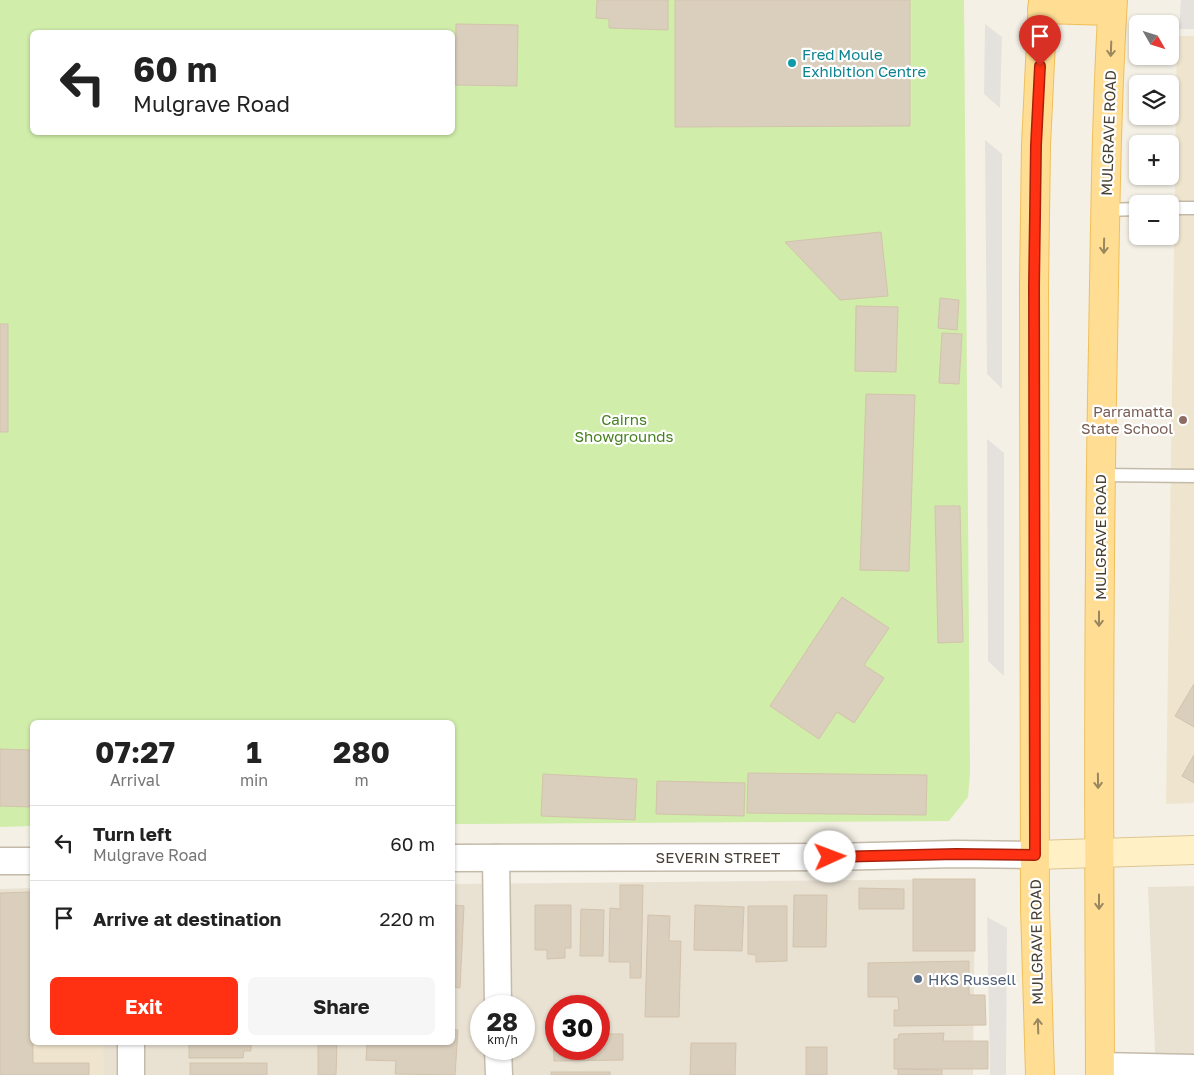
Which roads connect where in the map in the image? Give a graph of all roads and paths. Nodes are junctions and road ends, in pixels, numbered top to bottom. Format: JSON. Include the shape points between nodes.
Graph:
{"nodes":[{"id":1,"x":1042,"y":5,"type":"edge"},
{"id":2,"x":1113,"y":5,"type":"edge"},
{"id":3,"x":1179,"y":208,"type":"edge"},
{"id":4,"x":1194,"y":208,"type":"edge"},
{"id":5,"x":1129,"y":209,"type":"edge"},
{"id":6,"x":1105,"y":210,"type":"junction"},
{"id":7,"x":1100,"y":476,"type":"junction"},
{"id":8,"x":1194,"y":476,"type":"edge"},
{"id":9,"x":1194,"y":850,"type":"edge"},
{"id":10,"x":1099,"y":853,"type":"junction"},
{"id":11,"x":1035,"y":855,"type":"junction"},
{"id":12,"x":455,"y":858,"type":"edge"},
{"id":13,"x":496,"y":858,"type":"junction"},
{"id":14,"x":30,"y":860,"type":"edge"},
{"id":15,"x":0,"y":861,"type":"edge"},
{"id":16,"x":498,"y":995,"type":"edge"},
{"id":17,"x":131,"y":1045,"type":"edge"},
{"id":18,"x":498,"y":1060,"type":"edge"},
{"id":19,"x":1194,"y":1068,"type":"edge"},
{"id":20,"x":1100,"y":1070,"type":"edge"},
{"id":21,"x":131,"y":1075,"type":"edge"},
{"id":22,"x":499,"y":1075,"type":"edge"},
{"id":23,"x":1040,"y":1075,"type":"edge"}],
"edges":[{"from":1,"to":2,"type":"main road"},
{"from":1,"to":11,"type":"main road","name":"MULGRAVE ROAD","via":[[1034,286]]},
{"from":2,"to":6,"type":"main road","name":"MULGRAVE ROAD","one_way":true},
{"from":3,"to":4,"type":"lane"},
{"from":5,"to":6,"type":"lane"},
{"from":6,"to":7,"type":"main road","name":"MULGRAVE ROAD","one_way":true},
{"from":7,"to":8,"type":"lane"},
{"from":7,"to":10,"type":"main road","name":"MULGRAVE ROAD","one_way":true},
{"from":9,"to":10,"type":"street","name":"SEVERIN STREET"},
{"from":10,"to":11,"type":"street","name":"SEVERIN STREET"},
{"from":10,"to":20,"type":"main road","name":"MULGRAVE ROAD","one_way":true},
{"from":11,"to":13,"type":"street","name":"SEVERIN STREET"},
{"from":23,"to":11,"type":"main road","name":"MULGRAVE ROAD","one_way":true},
{"from":12,"to":13,"type":"street","name":"SEVERIN STREET"},
{"from":13,"to":16,"type":"street"},
{"from":14,"to":15,"type":"street"},
{"from":17,"to":21,"type":"street"},
{"from":18,"to":22,"type":"street"},
{"from":19,"to":20,"type":"street"}]}
